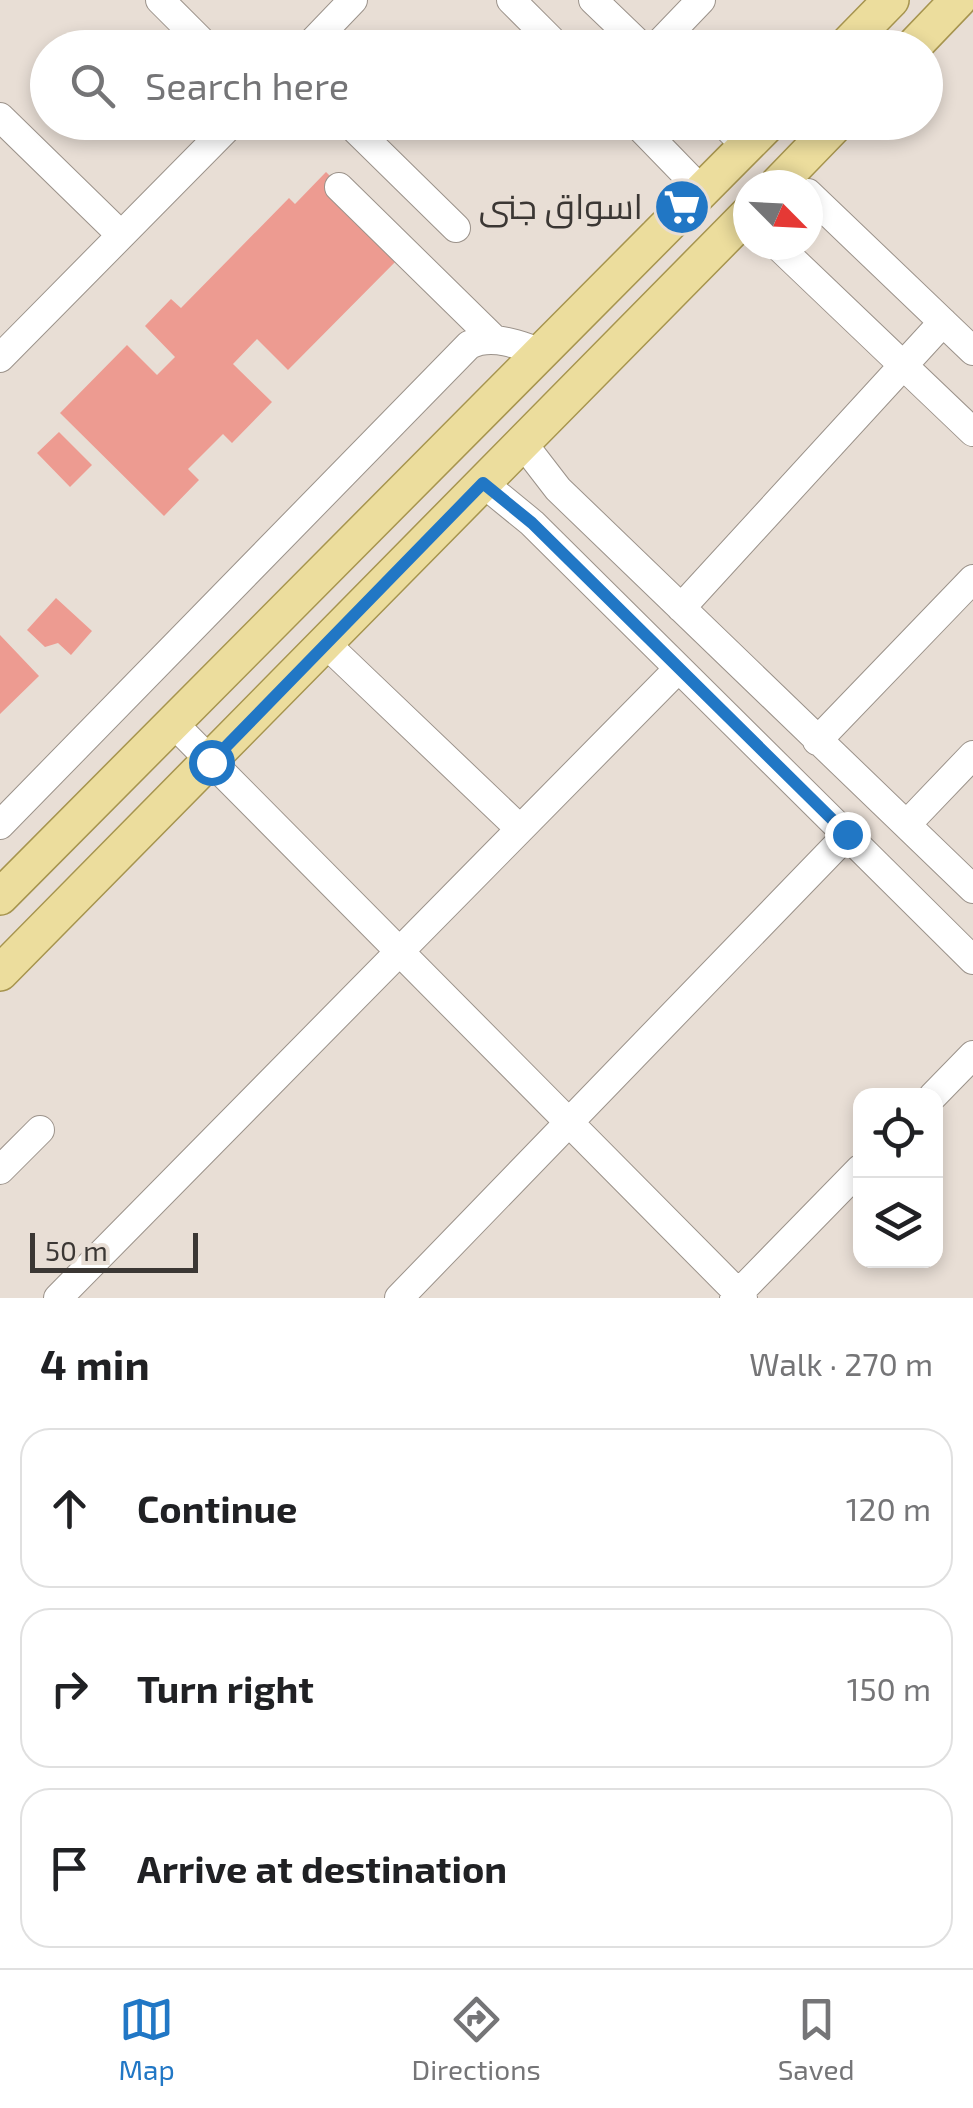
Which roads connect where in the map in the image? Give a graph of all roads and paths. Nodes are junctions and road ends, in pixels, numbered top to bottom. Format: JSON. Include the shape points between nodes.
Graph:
{"nodes":[{"id":1,"x":160,"y":0,"type":"edge"},
{"id":2,"x":353,"y":0,"type":"edge"},
{"id":3,"x":511,"y":0,"type":"edge"},
{"id":4,"x":594,"y":0,"type":"edge"},
{"id":5,"x":701,"y":0,"type":"edge"},
{"id":6,"x":891,"y":0,"type":"edge"},
{"id":7,"x":958,"y":0,"type":"edge"},
{"id":8,"x":190,"y":30,"type":"edge"},
{"id":9,"x":324,"y":30,"type":"edge"},
{"id":10,"x":541,"y":30,"type":"edge"},
{"id":11,"x":625,"y":30,"type":"edge"},
{"id":12,"x":673,"y":30,"type":"edge"},
{"id":13,"x":862,"y":30,"type":"edge"},
{"id":14,"x":929,"y":30,"type":"edge"},
{"id":15,"x":0,"y":116,"type":"edge"},
{"id":16,"x":215,"y":140,"type":"edge"},
{"id":17,"x":366,"y":140,"type":"edge"},
{"id":18,"x":652,"y":140,"type":"edge"},
{"id":19,"x":739,"y":140,"type":"edge"},
{"id":20,"x":825,"y":140,"type":"edge"},
{"id":21,"x":803,"y":170,"type":"edge"},
{"id":22,"x":340,"y":186,"type":"dead end"},
{"id":23,"x":702,"y":191,"type":"junction"},
{"id":24,"x":823,"y":212,"type":"edge"},
{"id":25,"x":456,"y":228,"type":"dead end"},
{"id":26,"x":733,"y":229,"type":"edge"},
{"id":27,"x":122,"y":235,"type":"junction"},
{"id":28,"x":793,"y":260,"type":"edge"},
{"id":29,"x":943,"y":322,"type":"junction"},
{"id":30,"x":495,"y":340,"type":"junction"},
{"id":31,"x":973,"y":351,"type":"edge"},
{"id":32,"x":542,"y":352,"type":"junction"},
{"id":33,"x":0,"y":358,"type":"edge"},
{"id":34,"x":904,"y":366,"type":"junction"},
{"id":35,"x":973,"y":432,"type":"edge"},
{"id":36,"x":521,"y":441,"type":"junction"},
{"id":37,"x":483,"y":483,"type":"junction"},
{"id":38,"x":649,"y":578,"type":"junction"},
{"id":39,"x":973,"y":580,"type":"edge"},
{"id":40,"x":617,"y":608,"type":"junction"},
{"id":41,"x":681,"y":608,"type":"junction"},
{"id":42,"x":324,"y":642,"type":"junction"},
{"id":43,"x":678,"y":669,"type":"junction"},
{"id":44,"x":172,"y":722,"type":"junction"},
{"id":45,"x":817,"y":741,"type":"junction"},
{"id":46,"x":973,"y":754,"type":"edge"},
{"id":47,"x":211,"y":762,"type":"junction"},
{"id":48,"x":0,"y":824,"type":"edge"},
{"id":49,"x":907,"y":824,"type":"junction"},
{"id":50,"x":520,"y":829,"type":"junction"},
{"id":51,"x":847,"y":834,"type":"junction"},
{"id":52,"x":973,"y":889,"type":"edge"},
{"id":53,"x":0,"y":897,"type":"edge"},
{"id":54,"x":399,"y":952,"type":"junction"},
{"id":55,"x":973,"y":960,"type":"edge"},
{"id":56,"x":0,"y":973,"type":"edge"},
{"id":57,"x":973,"y":1055,"type":"edge"},
{"id":58,"x":941,"y":1088,"type":"edge"},
{"id":59,"x":569,"y":1126,"type":"junction"},
{"id":60,"x":40,"y":1130,"type":"dead end"},
{"id":61,"x":0,"y":1170,"type":"edge"},
{"id":62,"x":853,"y":1176,"type":"edge"},
{"id":63,"x":738,"y":1296,"type":"edge"},
{"id":64,"x":58,"y":1298,"type":"edge"},
{"id":65,"x":399,"y":1298,"type":"edge"}],
"edges":[{"from":1,"to":8,"type":"street"},
{"from":2,"to":9,"type":"street"},
{"from":3,"to":10,"type":"street"},
{"from":4,"to":11,"type":"street"},
{"from":5,"to":12,"type":"street"},
{"from":6,"to":13,"type":"main road"},
{"from":7,"to":14,"type":"main road"},
{"from":15,"to":27,"type":"street"},
{"from":16,"to":27,"type":"street"},
{"from":17,"to":25,"type":"street"},
{"from":18,"to":23,"type":"street"},
{"from":19,"to":23,"type":"main road"},
{"from":20,"to":21,"type":"main road"},
{"from":22,"to":30,"type":"street"},
{"from":23,"to":32,"type":"main road"},
{"from":24,"to":29,"type":"street"},
{"from":26,"to":36,"type":"main road"},
{"from":27,"to":33,"type":"street"},
{"from":28,"to":34,"type":"street"},
{"from":29,"to":31,"type":"street"},
{"from":29,"to":34,"type":"street"},
{"from":30,"to":32,"type":"street"},
{"from":30,"to":48,"type":"street","via":[[469,345]]},
{"from":32,"to":44,"type":"main road"},
{"from":34,"to":35,"type":"street"},
{"from":34,"to":41,"type":"street"},
{"from":36,"to":37,"type":"main road"},
{"from":36,"to":38,"type":"street","via":[[551,482]]},
{"from":37,"to":40,"type":"street"},
{"from":37,"to":42,"type":"main road"},
{"from":38,"to":40,"type":"street"},
{"from":38,"to":41,"type":"street"},
{"from":39,"to":45,"type":"street"},
{"from":40,"to":43,"type":"street"},
{"from":41,"to":45,"type":"street"},
{"from":42,"to":47,"type":"main road"},
{"from":42,"to":50,"type":"street"},
{"from":43,"to":50,"type":"street"},
{"from":43,"to":51,"type":"street"},
{"from":44,"to":47,"type":"street"},
{"from":44,"to":53,"type":"main road"},
{"from":45,"to":49,"type":"street"},
{"from":46,"to":49,"type":"street"},
{"from":47,"to":54,"type":"street"},
{"from":47,"to":56,"type":"main road"},
{"from":49,"to":52,"type":"street"},
{"from":50,"to":54,"type":"street"},
{"from":51,"to":55,"type":"street"},
{"from":51,"to":59,"type":"street"},
{"from":54,"to":59,"type":"street"},
{"from":54,"to":64,"type":"street"},
{"from":57,"to":58,"type":"street"},
{"from":59,"to":63,"type":"street"},
{"from":59,"to":65,"type":"street"},
{"from":60,"to":61,"type":"street"},
{"from":62,"to":63,"type":"street"}]}
